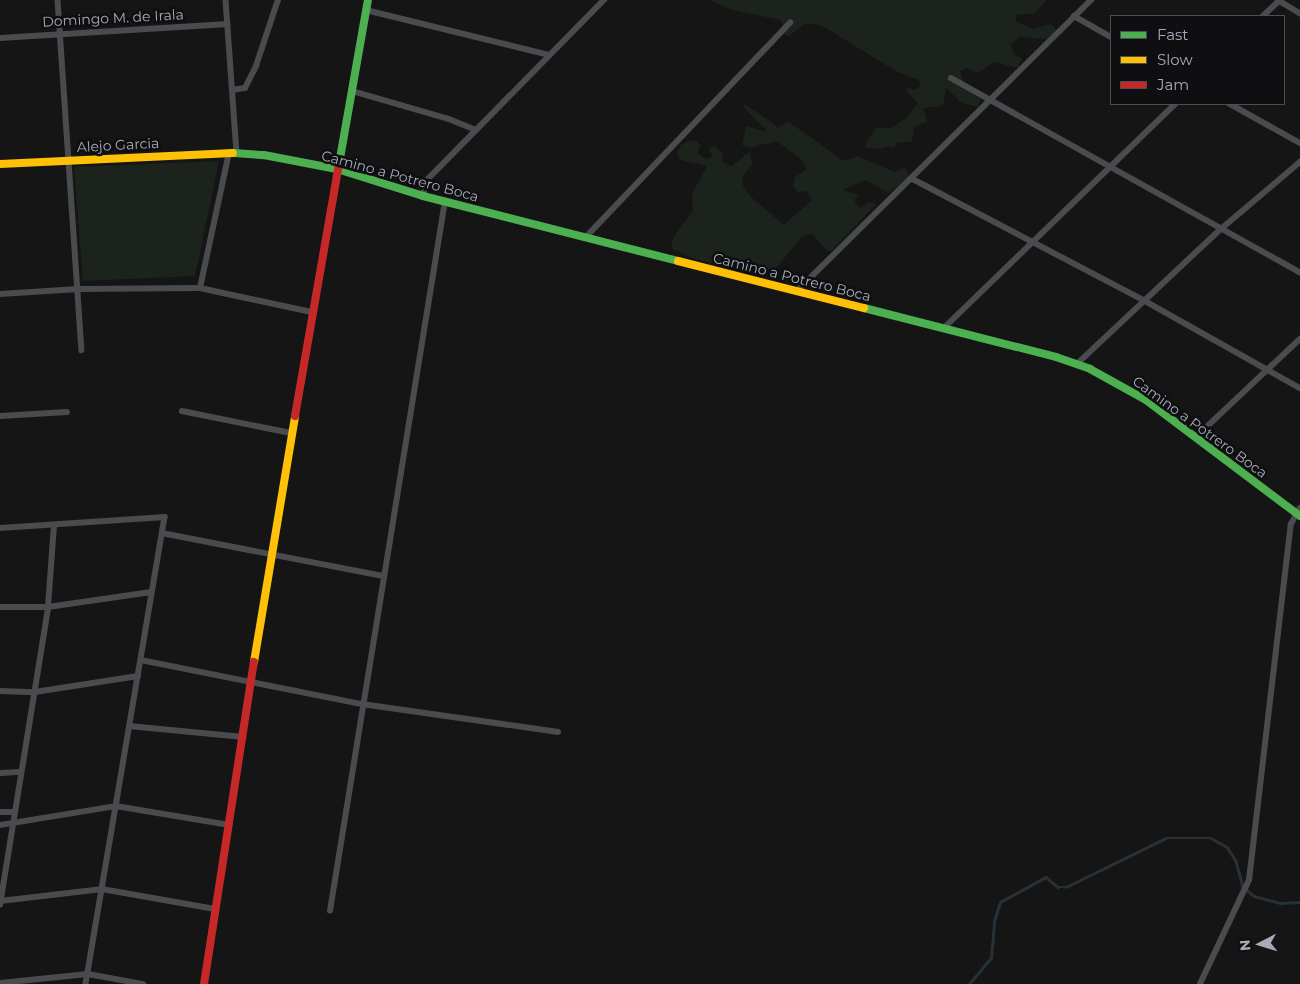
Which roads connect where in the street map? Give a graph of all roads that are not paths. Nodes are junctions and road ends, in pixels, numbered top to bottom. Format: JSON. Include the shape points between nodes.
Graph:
{"nodes":[{"id":1,"x":58,"y":0,"type":"edge"},
{"id":2,"x":226,"y":0,"type":"edge"},
{"id":3,"x":278,"y":0,"type":"edge"},
{"id":4,"x":368,"y":0,"type":"edge"},
{"id":5,"x":604,"y":0,"type":"edge"},
{"id":6,"x":1090,"y":0,"type":"edge"},
{"id":7,"x":1279,"y":0,"type":"edge"},
{"id":8,"x":597,"y":3,"type":"edge"},
{"id":9,"x":366,"y":10,"type":"junction"},
{"id":10,"x":1300,"y":13,"type":"edge"},
{"id":11,"x":1264,"y":15,"type":"edge"},
{"id":12,"x":1074,"y":16,"type":"junction"},
{"id":13,"x":790,"y":23,"type":"dead end"},
{"id":14,"x":228,"y":24,"type":"junction"},
{"id":15,"x":61,"y":34,"type":"junction"},
{"id":16,"x":1110,"y":36,"type":"edge"},
{"id":17,"x":0,"y":38,"type":"edge"},
{"id":18,"x":549,"y":55,"type":"junction"},
{"id":19,"x":950,"y":78,"type":"dead end"},
{"id":20,"x":232,"y":90,"type":"junction"},
{"id":21,"x":352,"y":91,"type":"junction"},
{"id":22,"x":990,"y":99,"type":"junction"},
{"id":23,"x":1174,"y":105,"type":"edge"},
{"id":24,"x":1232,"y":105,"type":"edge"},
{"id":25,"x":476,"y":130,"type":"junction"},
{"id":26,"x":1300,"y":143,"type":"edge"},
{"id":27,"x":233,"y":153,"type":"junction"},
{"id":28,"x":69,"y":160,"type":"junction"},
{"id":29,"x":1300,"y":162,"type":"edge"},
{"id":30,"x":0,"y":164,"type":"edge"},
{"id":31,"x":1110,"y":167,"type":"junction"},
{"id":32,"x":338,"y":169,"type":"junction"},
{"id":33,"x":911,"y":178,"type":"junction"},
{"id":34,"x":423,"y":196,"type":"junction"},
{"id":35,"x":445,"y":201,"type":"junction"},
{"id":36,"x":1221,"y":229,"type":"junction"},
{"id":37,"x":586,"y":237,"type":"junction"},
{"id":38,"x":1034,"y":241,"type":"junction"},
{"id":39,"x":1300,"y":272,"type":"edge"},
{"id":40,"x":200,"y":288,"type":"junction"},
{"id":41,"x":78,"y":289,"type":"junction"},
{"id":42,"x":797,"y":291,"type":"junction"},
{"id":43,"x":0,"y":294,"type":"edge"},
{"id":44,"x":1146,"y":301,"type":"junction"},
{"id":45,"x":312,"y":312,"type":"junction"},
{"id":46,"x":944,"y":328,"type":"junction"},
{"id":47,"x":1300,"y":339,"type":"edge"},
{"id":48,"x":82,"y":350,"type":"dead end"},
{"id":49,"x":1076,"y":364,"type":"junction"},
{"id":50,"x":1267,"y":367,"type":"junction"},
{"id":51,"x":1300,"y":388,"type":"edge"},
{"id":52,"x":182,"y":411,"type":"dead end"},
{"id":53,"x":67,"y":412,"type":"dead end"},
{"id":54,"x":0,"y":416,"type":"edge"},
{"id":55,"x":291,"y":433,"type":"junction"},
{"id":56,"x":1196,"y":437,"type":"junction"},
{"id":57,"x":1298,"y":512,"type":"edge"},
{"id":58,"x":54,"y":526,"type":"junction"},
{"id":59,"x":0,"y":528,"type":"edge"},
{"id":60,"x":162,"y":533,"type":"junction"},
{"id":61,"x":270,"y":556,"type":"junction"},
{"id":62,"x":383,"y":576,"type":"junction"},
{"id":63,"x":151,"y":592,"type":"junction"},
{"id":64,"x":48,"y":606,"type":"junction"},
{"id":65,"x":0,"y":607,"type":"edge"},
{"id":66,"x":141,"y":660,"type":"junction"},
{"id":67,"x":138,"y":676,"type":"junction"},
{"id":68,"x":251,"y":684,"type":"junction"},
{"id":69,"x":0,"y":691,"type":"edge"},
{"id":70,"x":35,"y":692,"type":"junction"},
{"id":71,"x":362,"y":704,"type":"junction"},
{"id":72,"x":129,"y":726,"type":"junction"},
{"id":73,"x":558,"y":732,"type":"dead end"},
{"id":74,"x":243,"y":737,"type":"junction"},
{"id":75,"x":21,"y":772,"type":"junction"},
{"id":76,"x":0,"y":773,"type":"edge"},
{"id":77,"x":116,"y":806,"type":"junction"},
{"id":78,"x":0,"y":812,"type":"edge"},
{"id":79,"x":14,"y":812,"type":"junction"},
{"id":80,"x":12,"y":824,"type":"junction"},
{"id":81,"x":0,"y":825,"type":"edge"},
{"id":82,"x":229,"y":825,"type":"junction"},
{"id":83,"x":102,"y":889,"type":"junction"},
{"id":84,"x":0,"y":901,"type":"edge"},
{"id":85,"x":0,"y":905,"type":"edge"},
{"id":86,"x":216,"y":909,"type":"junction"},
{"id":87,"x":330,"y":911,"type":"dead end"},
{"id":88,"x":88,"y":974,"type":"junction"},
{"id":89,"x":0,"y":984,"type":"edge"},
{"id":90,"x":86,"y":984,"type":"edge"},
{"id":91,"x":143,"y":984,"type":"edge"},
{"id":92,"x":204,"y":984,"type":"edge"},
{"id":93,"x":1200,"y":984,"type":"edge"}],
"edges":[{"from":1,"to":15,"type":"street"},
{"from":2,"to":14,"type":"street"},
{"from":3,"to":20,"type":"street","via":[[256,66],[245,88]]},
{"from":4,"to":9,"type":"street"},
{"from":5,"to":8,"type":"street"},
{"from":6,"to":12,"type":"street"},
{"from":7,"to":10,"type":"street"},
{"from":7,"to":11,"type":"street"},
{"from":8,"to":18,"type":"street"},
{"from":9,"to":18,"type":"street"},
{"from":9,"to":21,"type":"street"},
{"from":12,"to":16,"type":"street"},
{"from":12,"to":22,"type":"street"},
{"from":13,"to":37,"type":"street"},
{"from":14,"to":15,"type":"street","name":"Domingo M. de Irala"},
{"from":14,"to":20,"type":"street"},
{"from":15,"to":17,"type":"street","name":"Domingo M. de Irala"},
{"from":15,"to":28,"type":"street"},
{"from":18,"to":25,"type":"street"},
{"from":19,"to":22,"type":"street"},
{"from":20,"to":27,"type":"street"},
{"from":21,"to":25,"type":"street"},
{"from":21,"to":32,"type":"street"},
{"from":22,"to":31,"type":"street"},
{"from":22,"to":33,"type":"street"},
{"from":23,"to":31,"type":"street"},
{"from":24,"to":26,"type":"street"},
{"from":25,"to":34,"type":"street","via":[[426,181]]},
{"from":27,"to":28,"type":"street","name":"Alejo Garcia"},
{"from":27,"to":32,"type":"street","name":"Camino a Potrero Boca"},
{"from":27,"to":40,"type":"street"},
{"from":28,"to":30,"type":"street","name":"Alejo Garcia"},
{"from":28,"to":41,"type":"street"},
{"from":29,"to":36,"type":"street"},
{"from":31,"to":36,"type":"street"},
{"from":31,"to":38,"type":"street"},
{"from":32,"to":34,"type":"street","name":"Camino a Potrero Boca"},
{"from":32,"to":45,"type":"street"},
{"from":33,"to":38,"type":"street"},
{"from":33,"to":42,"type":"street"},
{"from":34,"to":35,"type":"street","name":"Camino a Potrero Boca"},
{"from":35,"to":37,"type":"street","name":"Camino a Potrero Boca"},
{"from":35,"to":62,"type":"street"},
{"from":36,"to":39,"type":"street"},
{"from":36,"to":44,"type":"street"},
{"from":37,"to":42,"type":"street","name":"Camino a Potrero Boca"},
{"from":38,"to":44,"type":"street"},
{"from":38,"to":46,"type":"street"},
{"from":40,"to":41,"type":"street"},
{"from":40,"to":45,"type":"street"},
{"from":41,"to":43,"type":"street"},
{"from":41,"to":48,"type":"street"},
{"from":42,"to":46,"type":"street","name":"Camino a Potrero Boca"},
{"from":44,"to":49,"type":"street"},
{"from":44,"to":50,"type":"street"},
{"from":45,"to":55,"type":"street"},
{"from":46,"to":49,"type":"street","name":"Camino a Potrero Boca"},
{"from":47,"to":50,"type":"street"},
{"from":49,"to":56,"type":"street","name":"Camino a Potrero Boca","via":[[1119,383]]},
{"from":50,"to":51,"type":"street"},
{"from":50,"to":56,"type":"street"},
{"from":52,"to":55,"type":"street"},
{"from":53,"to":54,"type":"street"},
{"from":55,"to":61,"type":"street"},
{"from":56,"to":57,"type":"street","name":"Camino a Potrero Boca"},
{"from":57,"to":93,"type":"street","via":[[1291,524],[1251,869],[1246,888]]},
{"from":58,"to":59,"type":"street"},
{"from":58,"to":60,"type":"street","via":[[165,517]]},
{"from":58,"to":64,"type":"street"},
{"from":60,"to":61,"type":"street"},
{"from":60,"to":63,"type":"street"},
{"from":61,"to":62,"type":"street"},
{"from":61,"to":68,"type":"street"},
{"from":62,"to":71,"type":"street"},
{"from":63,"to":64,"type":"street"},
{"from":63,"to":66,"type":"street"},
{"from":64,"to":65,"type":"street"},
{"from":64,"to":70,"type":"street"},
{"from":66,"to":67,"type":"street"},
{"from":66,"to":68,"type":"street"},
{"from":67,"to":70,"type":"street"},
{"from":67,"to":72,"type":"street"},
{"from":68,"to":71,"type":"street"},
{"from":68,"to":74,"type":"street"},
{"from":69,"to":70,"type":"street"},
{"from":70,"to":75,"type":"street"},
{"from":71,"to":73,"type":"street"},
{"from":71,"to":87,"type":"street"},
{"from":72,"to":74,"type":"street"},
{"from":72,"to":77,"type":"street"},
{"from":74,"to":82,"type":"street"},
{"from":75,"to":76,"type":"street"},
{"from":75,"to":79,"type":"street"},
{"from":77,"to":80,"type":"street"},
{"from":77,"to":82,"type":"street"},
{"from":77,"to":83,"type":"street"},
{"from":78,"to":79,"type":"street"},
{"from":79,"to":80,"type":"street"},
{"from":80,"to":81,"type":"street"},
{"from":80,"to":84,"type":"street"},
{"from":82,"to":86,"type":"street"},
{"from":83,"to":84,"type":"street"},
{"from":83,"to":86,"type":"street"},
{"from":83,"to":88,"type":"street"},
{"from":84,"to":85,"type":"street"},
{"from":86,"to":92,"type":"street"},
{"from":88,"to":89,"type":"street"},
{"from":88,"to":90,"type":"street"},
{"from":88,"to":91,"type":"street"}]}
